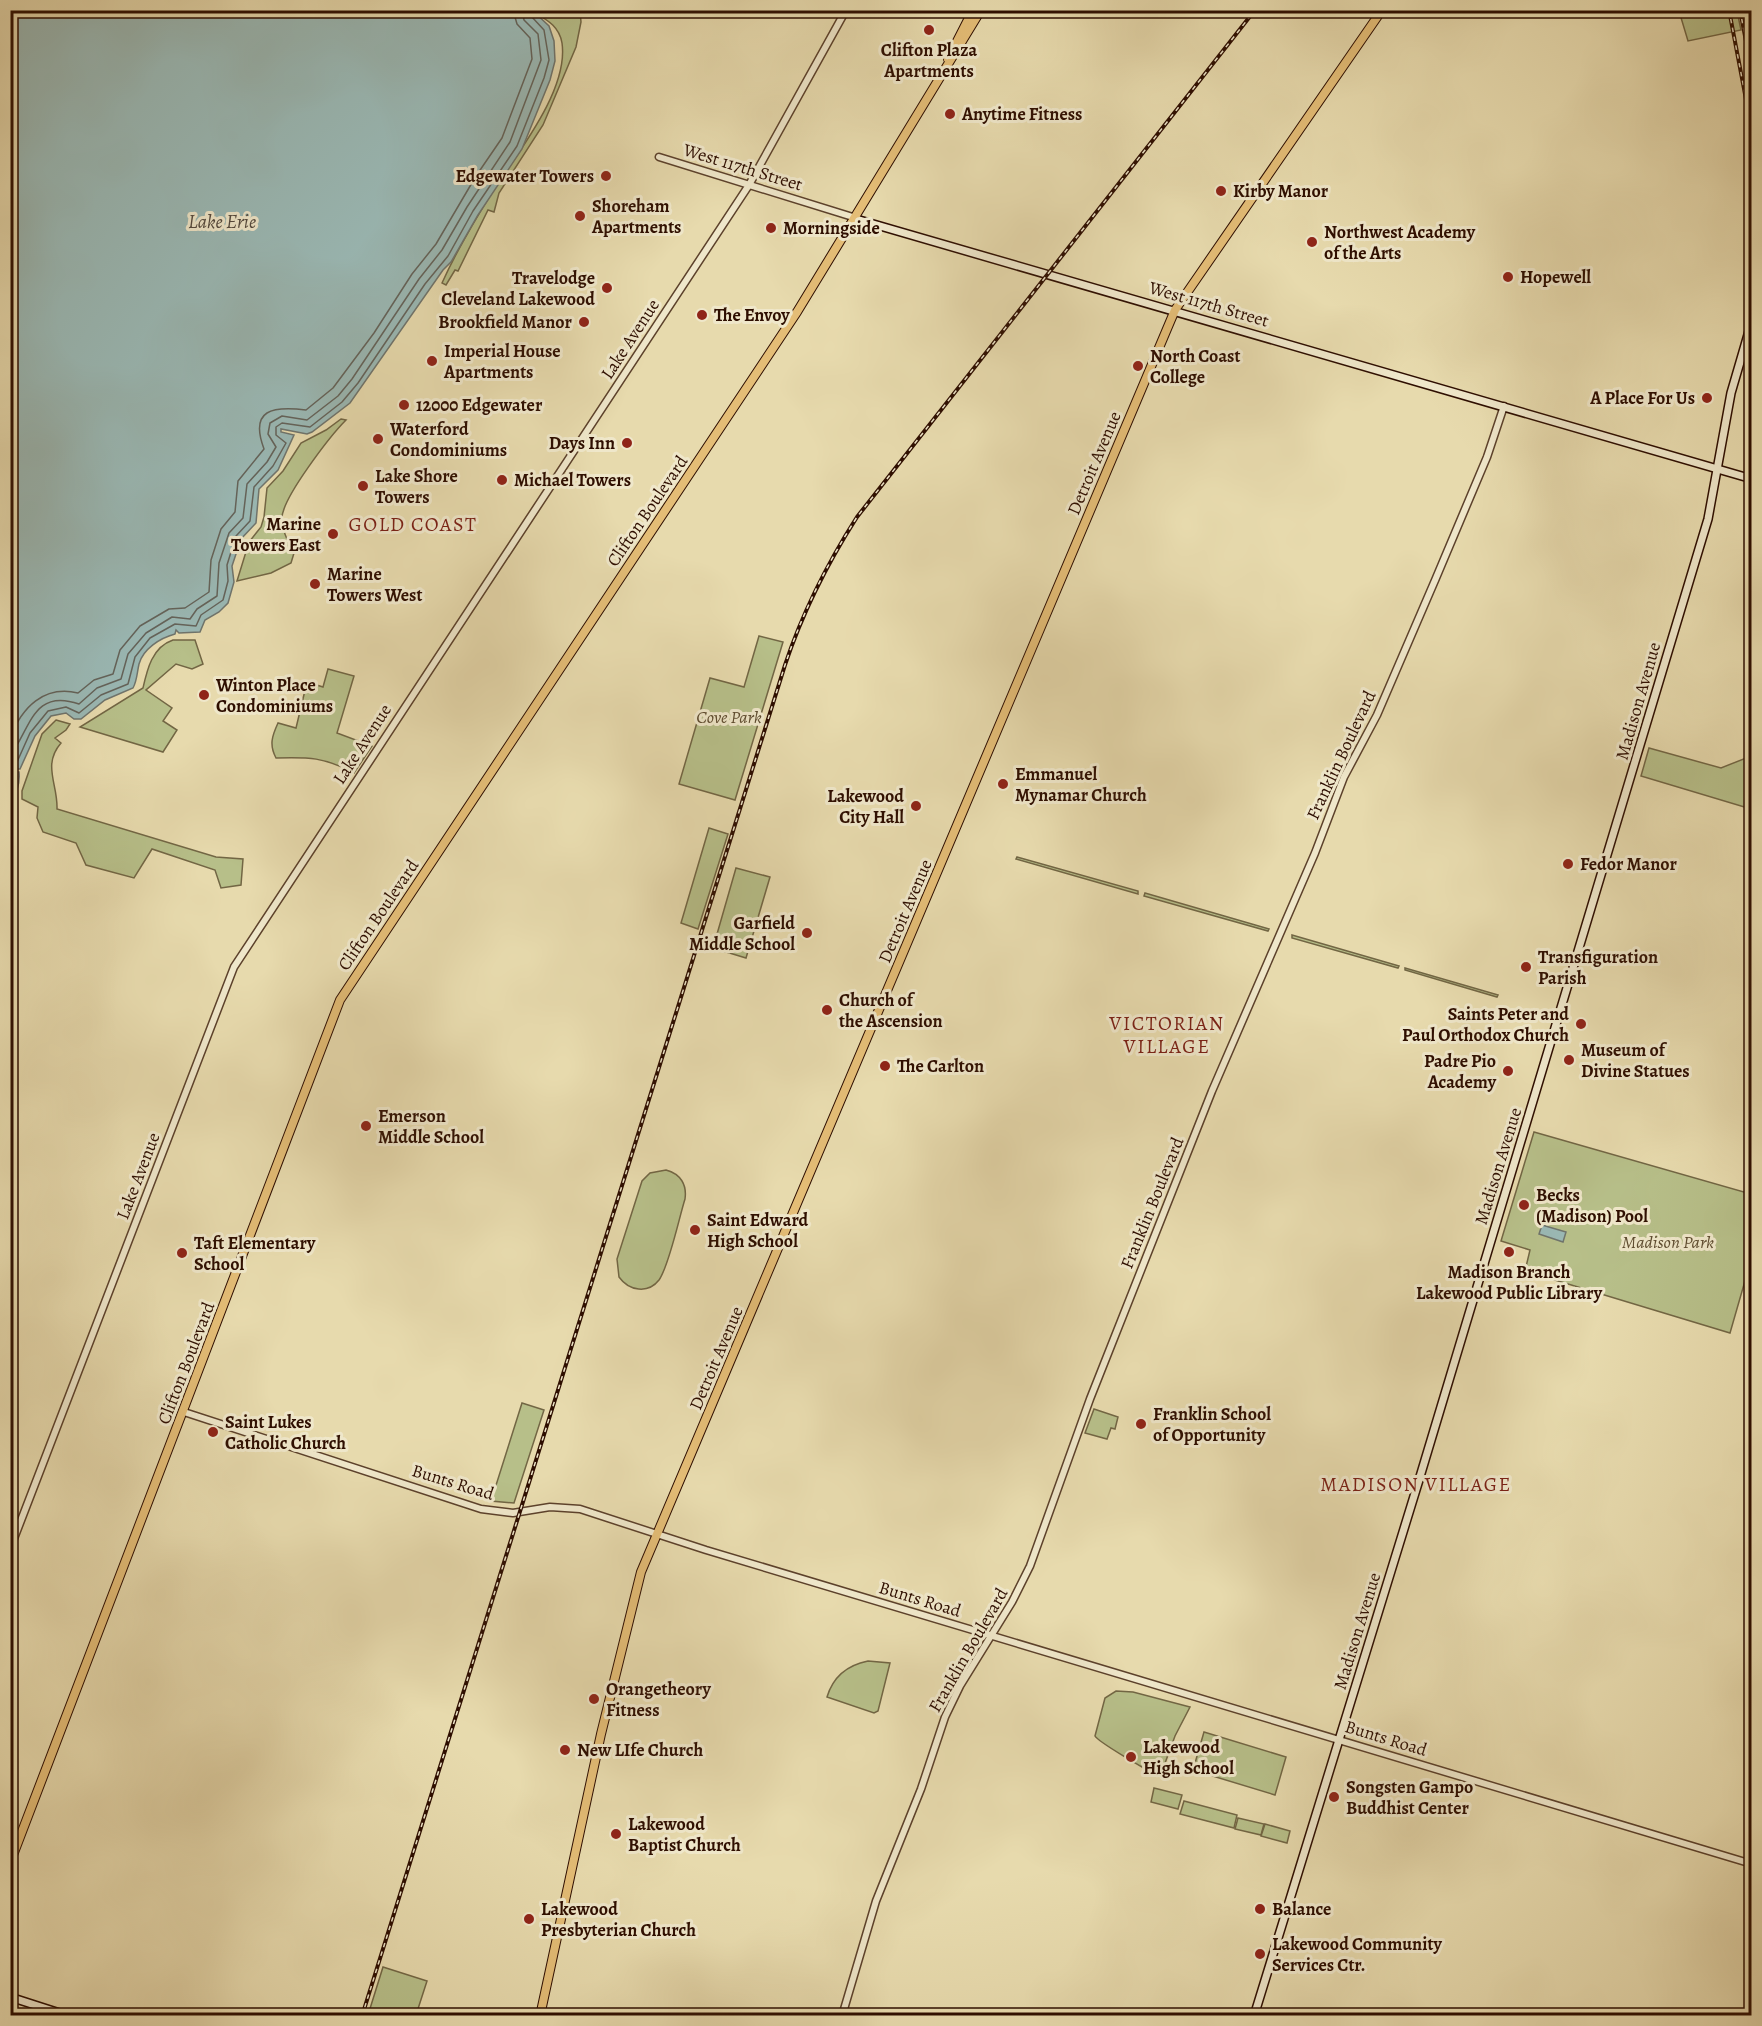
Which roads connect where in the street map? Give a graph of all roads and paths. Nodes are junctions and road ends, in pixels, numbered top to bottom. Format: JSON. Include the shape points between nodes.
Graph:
{"nodes":[{"id":1,"x":846,"y":10,"type":"edge"},
{"id":2,"x":973,"y":10,"type":"edge"},
{"id":3,"x":981,"y":10,"type":"edge"},
{"id":4,"x":1382,"y":10,"type":"edge"},
{"id":5,"x":944,"y":72,"type":"junction"},
{"id":6,"x":659,"y":157,"type":"dead end"},
{"id":7,"x":749,"y":185,"type":"junction"},
{"id":8,"x":856,"y":219,"type":"junction"},
{"id":9,"x":1175,"y":310,"type":"junction"},
{"id":10,"x":1752,"y":321,"type":"edge"},
{"id":11,"x":1504,"y":406,"type":"junction"},
{"id":12,"x":1718,"y":469,"type":"junction"},
{"id":13,"x":1752,"y":479,"type":"edge"},
{"id":14,"x":184,"y":1412,"type":"junction"},
{"id":15,"x":657,"y":1534,"type":"junction"},
{"id":16,"x":10,"y":1549,"type":"edge"},
{"id":17,"x":992,"y":1636,"type":"junction"},
{"id":18,"x":1339,"y":1740,"type":"junction"},
{"id":19,"x":14,"y":1842,"type":"edge"},
{"id":20,"x":10,"y":1863,"type":"edge"},
{"id":21,"x":1752,"y":1864,"type":"edge"},
{"id":22,"x":10,"y":1997,"type":"edge"},
{"id":23,"x":69,"y":2016,"type":"edge"},
{"id":24,"x":540,"y":2016,"type":"edge"},
{"id":25,"x":842,"y":2016,"type":"edge"},
{"id":26,"x":1254,"y":2016,"type":"edge"}],
"edges":[{"from":1,"to":7,"type":"street","name":"Lake Avenue"},
{"from":2,"to":5,"type":"main road","name":"Clifton Boulevard"},
{"from":3,"to":5,"type":"main road","name":"Clifton Boulevard"},
{"from":4,"to":9,"type":"main road","name":"Detroit Avenue"},
{"from":5,"to":8,"type":"main road","name":"Clifton Boulevard"},
{"from":6,"to":7,"type":"street","name":"West 117th Street"},
{"from":7,"to":8,"type":"street","name":"West 117th Street"},
{"from":7,"to":16,"type":"street","name":"Lake Avenue","via":[[234,966]]},
{"from":8,"to":9,"type":"main road","name":"West 117th Street"},
{"from":8,"to":14,"type":"main road","name":"Clifton Boulevard","via":[[340,1000]]},
{"from":9,"to":11,"type":"main road","name":"West 117th Street"},
{"from":9,"to":15,"type":"main road","name":"Detroit Avenue"},
{"from":10,"to":12,"type":"main road","name":"Madison Avenue","via":[[1731,393]]},
{"from":11,"to":12,"type":"main road","name":"West 117th Street"},
{"from":11,"to":17,"type":"street","name":"Franklin Boulevard","via":[[1422,610],[1377,715],[1344,777],[1212,1091],[1090,1399],[1030,1566]]},
{"from":12,"to":13,"type":"main road","name":"West 117th Street"},
{"from":12,"to":18,"type":"main road","name":"Madison Avenue","via":[[1708,519],[1575,966]]},
{"from":14,"to":15,"type":"street","name":"Bunts Road","via":[[481,1509],[513,1513],[570,1508]]},
{"from":14,"to":19,"type":"main road","name":"Clifton Boulevard"},
{"from":15,"to":17,"type":"street","name":"Bunts Road"},
{"from":15,"to":24,"type":"main road","name":"Detroit Avenue","via":[[634,1594]]},
{"from":17,"to":18,"type":"street","name":"Bunts Road"},
{"from":17,"to":25,"type":"street","name":"Franklin Boulevard","via":[[960,1686],[940,1729],[921,1789],[876,1901]]},
{"from":18,"to":21,"type":"street","name":"Bunts Road"},
{"from":18,"to":26,"type":"main road","name":"Madison Avenue"},
{"from":19,"to":20,"type":"main road","name":"Clifton Boulevard"},
{"from":22,"to":23,"type":"main road"}]}
